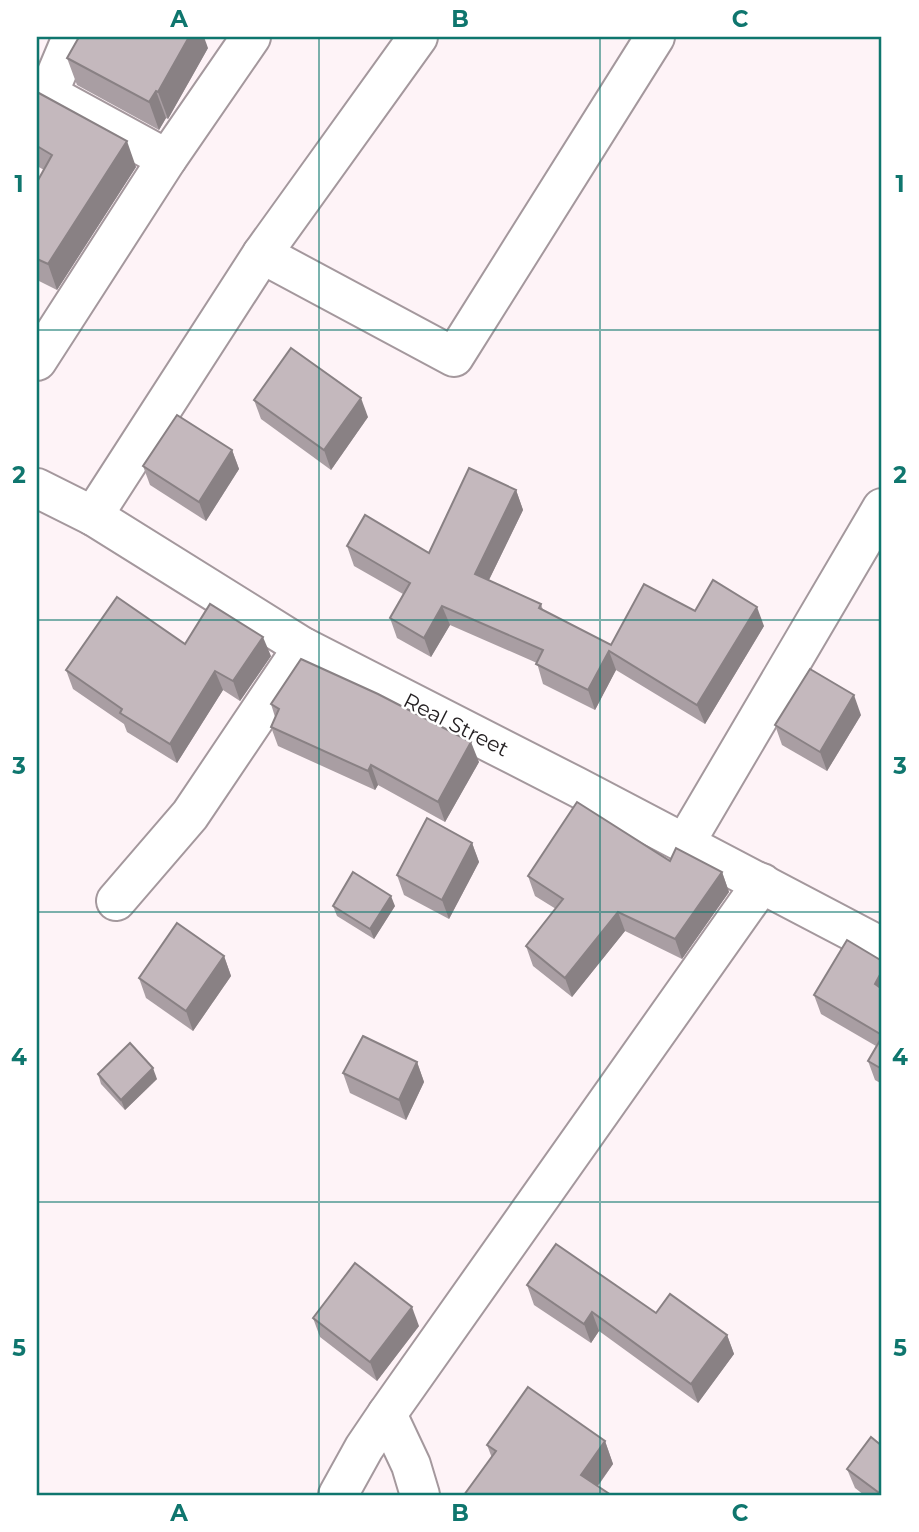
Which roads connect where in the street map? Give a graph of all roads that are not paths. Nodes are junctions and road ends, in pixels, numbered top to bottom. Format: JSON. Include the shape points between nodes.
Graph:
{"nodes":[{"id":1,"x":72,"y":37,"type":"edge"},
{"id":2,"x":251,"y":37,"type":"edge"},
{"id":3,"x":418,"y":37,"type":"edge"},
{"id":4,"x":655,"y":37,"type":"edge"},
{"id":5,"x":167,"y":159,"type":"junction"},
{"id":6,"x":262,"y":254,"type":"junction"},
{"id":7,"x":37,"y":361,"type":"edge"},
{"id":8,"x":37,"y":488,"type":"edge"},
{"id":9,"x":882,"y":508,"type":"edge"},
{"id":10,"x":93,"y":516,"type":"junction"},
{"id":11,"x":303,"y":647,"type":"junction"},
{"id":12,"x":685,"y":843,"type":"junction"},
{"id":13,"x":762,"y":883,"type":"junction"},
{"id":14,"x":116,"y":901,"type":"dead end"},
{"id":15,"x":882,"y":947,"type":"edge"},
{"id":16,"x":387,"y":1414,"type":"junction"},
{"id":17,"x":338,"y":1495,"type":"edge"},
{"id":18,"x":420,"y":1495,"type":"edge"}],
"edges":[{"from":1,"to":5,"type":"street","via":[[48,94]]},
{"from":2,"to":5,"type":"street"},
{"from":3,"to":6,"type":"street"},
{"from":4,"to":6,"type":"street","via":[[454,357]]},
{"from":5,"to":7,"type":"street"},
{"from":6,"to":10,"type":"street"},
{"from":8,"to":10,"type":"street","name":"Real Street"},
{"from":9,"to":12,"type":"street"},
{"from":10,"to":11,"type":"street","name":"Real Street"},
{"from":11,"to":12,"type":"street","name":"Real Street"},
{"from":11,"to":14,"type":"street","via":[[190,815]]},
{"from":12,"to":13,"type":"street","name":"Real Street"},
{"from":13,"to":15,"type":"street","name":"Real Street"},
{"from":13,"to":16,"type":"street"},
{"from":16,"to":17,"type":"street"},
{"from":16,"to":18,"type":"street"}]}
